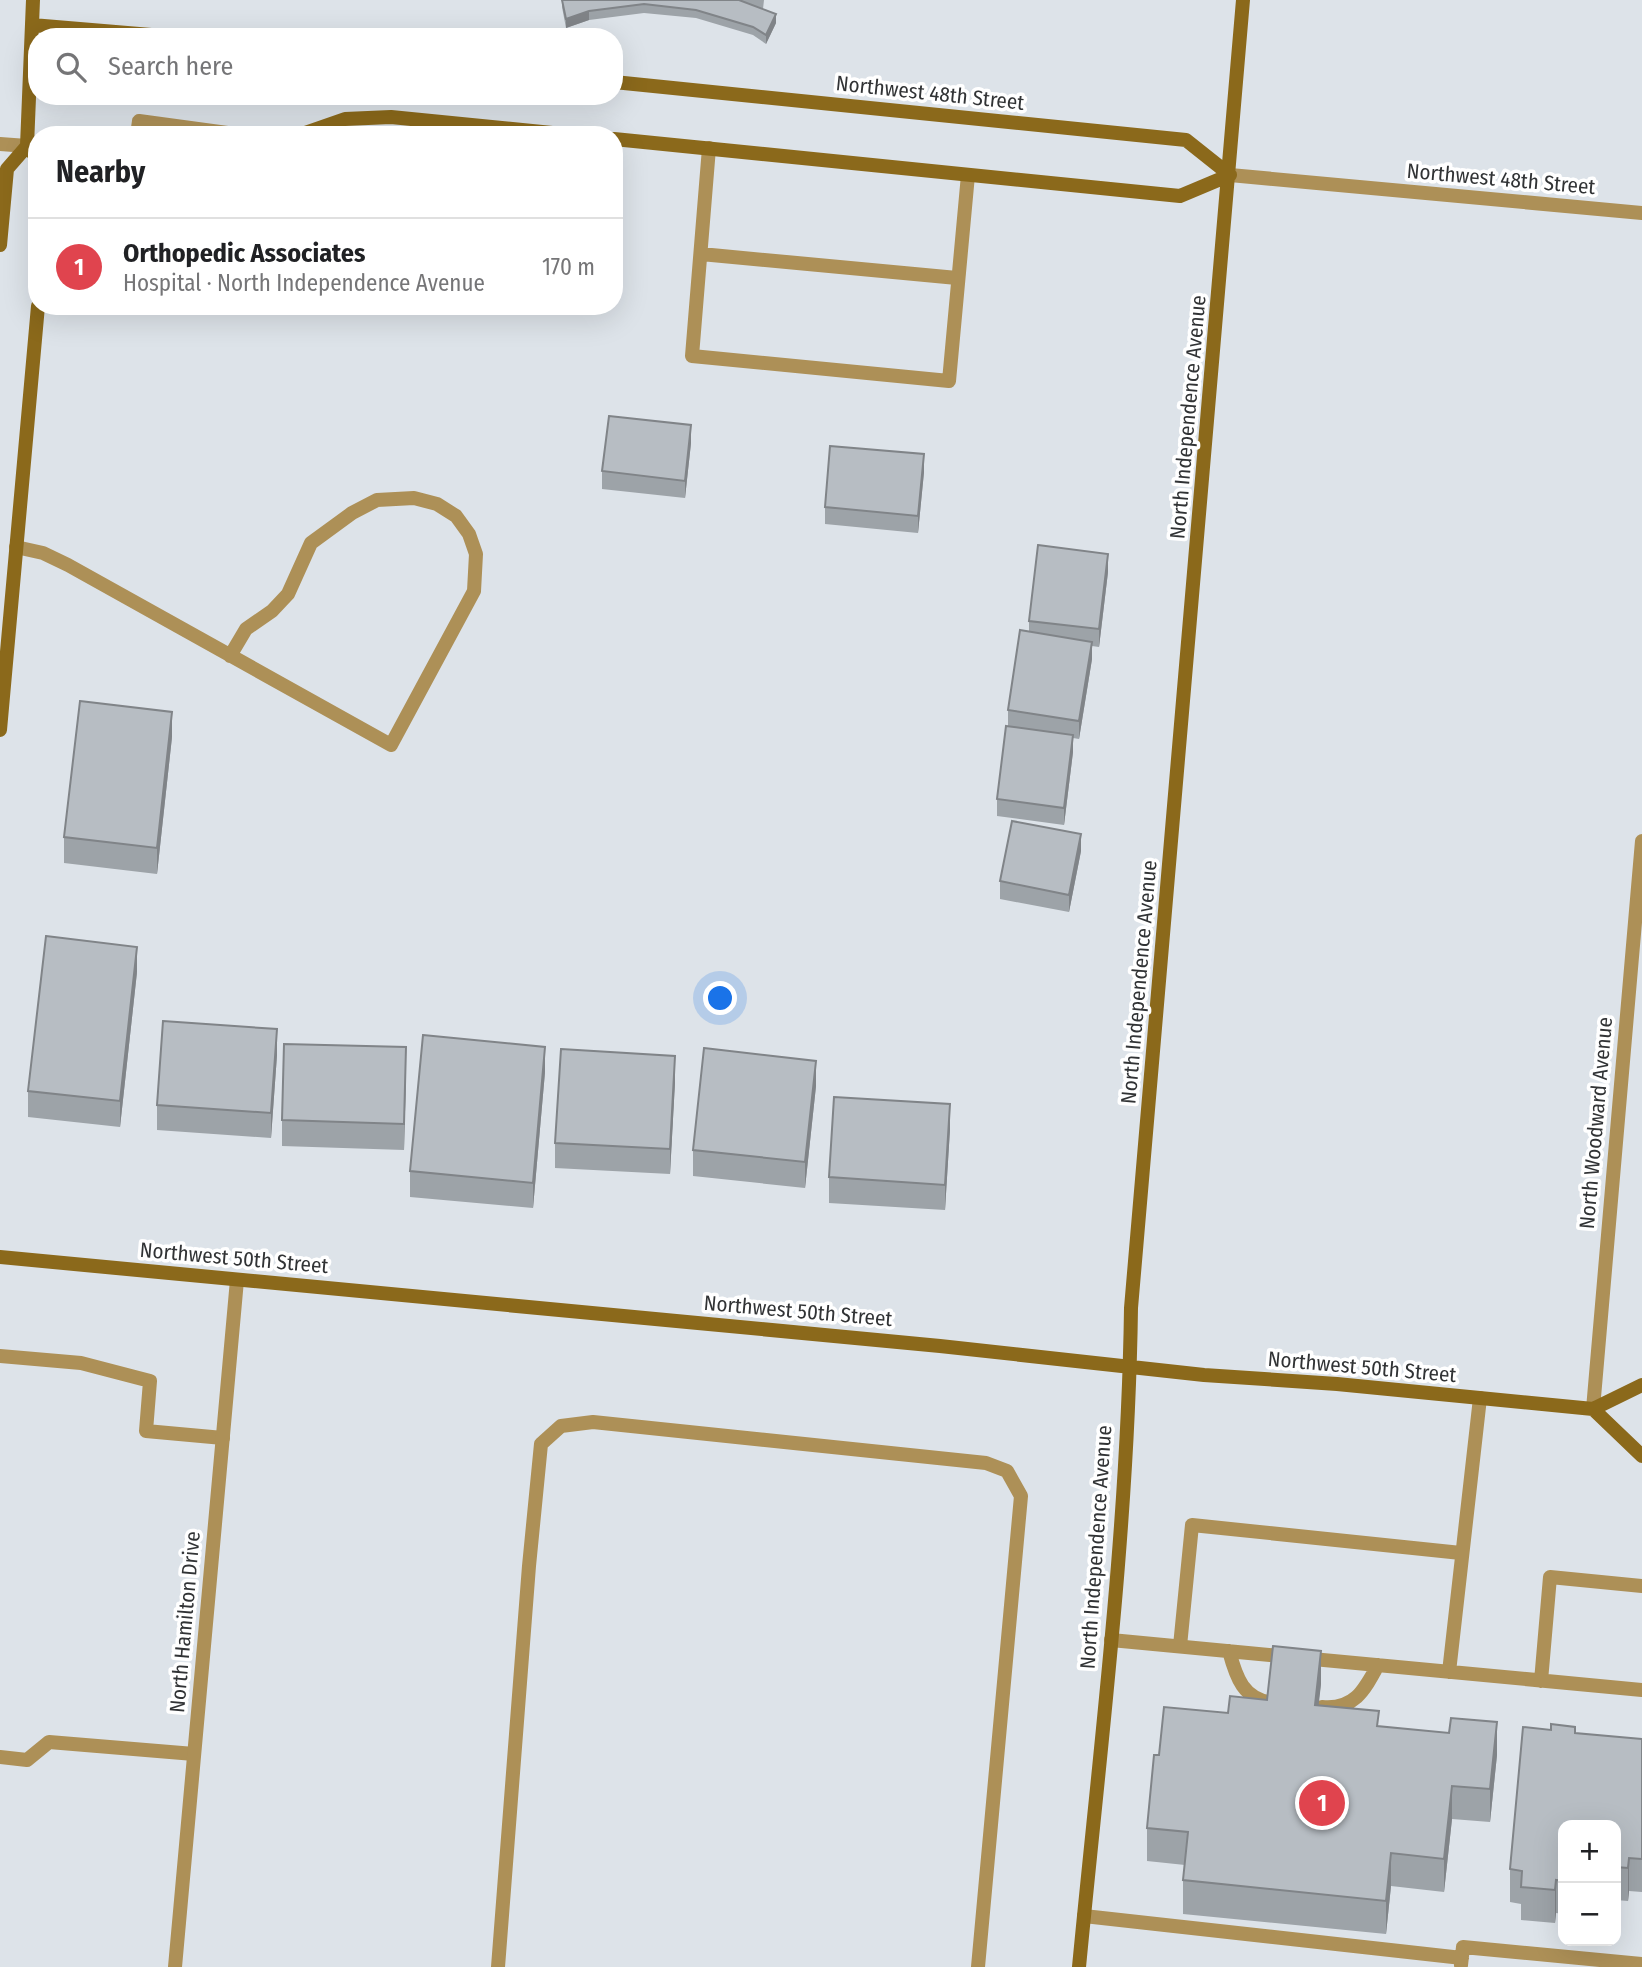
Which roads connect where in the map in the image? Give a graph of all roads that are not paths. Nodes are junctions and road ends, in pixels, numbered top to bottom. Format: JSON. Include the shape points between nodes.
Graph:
{"nodes":[{"id":1,"x":33,"y":0,"type":"edge"},
{"id":2,"x":1243,"y":0,"type":"edge"},
{"id":3,"x":32,"y":25,"type":"junction"},
{"id":4,"x":32,"y":28,"type":"edge"},
{"id":5,"x":68,"y":28,"type":"edge"},
{"id":6,"x":623,"y":83,"type":"edge"},
{"id":7,"x":29,"y":105,"type":"edge"},
{"id":8,"x":138,"y":126,"type":"edge"},
{"id":9,"x":176,"y":126,"type":"edge"},
{"id":10,"x":325,"y":126,"type":"edge"},
{"id":11,"x":482,"y":126,"type":"edge"},
{"id":12,"x":623,"y":140,"type":"edge"},
{"id":13,"x":0,"y":144,"type":"edge"},
{"id":14,"x":27,"y":146,"type":"junction"},
{"id":15,"x":709,"y":148,"type":"junction"},
{"id":16,"x":968,"y":175,"type":"junction"},
{"id":17,"x":1230,"y":175,"type":"junction"},
{"id":18,"x":1642,"y":213,"type":"edge"},
{"id":19,"x":0,"y":245,"type":"edge"},
{"id":20,"x":701,"y":254,"type":"junction"},
{"id":21,"x":957,"y":278,"type":"junction"},
{"id":22,"x":37,"y":315,"type":"edge"},
{"id":23,"x":0,"y":546,"type":"edge"},
{"id":24,"x":16,"y":547,"type":"junction"},
{"id":25,"x":230,"y":656,"type":"junction"},
{"id":26,"x":0,"y":730,"type":"edge"},
{"id":27,"x":1642,"y":841,"type":"edge"},
{"id":28,"x":0,"y":1257,"type":"edge"},
{"id":29,"x":237,"y":1280,"type":"junction"},
{"id":30,"x":0,"y":1356,"type":"edge"},
{"id":31,"x":1130,"y":1367,"type":"junction"},
{"id":32,"x":1642,"y":1385,"type":"edge"},
{"id":33,"x":1480,"y":1398,"type":"junction"},
{"id":34,"x":1593,"y":1409,"type":"junction"},
{"id":35,"x":223,"y":1438,"type":"junction"},
{"id":36,"x":1642,"y":1456,"type":"edge"},
{"id":37,"x":1461,"y":1553,"type":"junction"},
{"id":38,"x":1642,"y":1586,"type":"edge"},
{"id":39,"x":1111,"y":1640,"type":"junction"},
{"id":40,"x":1180,"y":1646,"type":"junction"},
{"id":41,"x":1229,"y":1651,"type":"junction"},
{"id":42,"x":1378,"y":1665,"type":"junction"},
{"id":43,"x":1450,"y":1672,"type":"junction"},
{"id":44,"x":1541,"y":1681,"type":"junction"},
{"id":45,"x":1642,"y":1690,"type":"edge"},
{"id":46,"x":1286,"y":1704,"type":"edge"},
{"id":47,"x":1311,"y":1706,"type":"edge"},
{"id":48,"x":194,"y":1754,"type":"junction"},
{"id":49,"x":0,"y":1758,"type":"edge"},
{"id":50,"x":1084,"y":1916,"type":"junction"},
{"id":51,"x":1461,"y":1962,"type":"edge"},
{"id":52,"x":1642,"y":1965,"type":"edge"},
{"id":53,"x":175,"y":1967,"type":"edge"},
{"id":54,"x":498,"y":1967,"type":"edge"},
{"id":55,"x":978,"y":1967,"type":"edge"},
{"id":56,"x":1079,"y":1967,"type":"edge"}],
"edges":[{"from":1,"to":3,"type":"street"},
{"from":2,"to":17,"type":"street","name":"North Independence Avenue"},
{"from":3,"to":4,"type":"street"},
{"from":3,"to":5,"type":"street"},
{"from":6,"to":17,"type":"street","name":"Northwest 48th Street","via":[[1186,140]]},
{"from":7,"to":14,"type":"street"},
{"from":8,"to":9,"type":"street","via":[[139,121]]},
{"from":10,"to":11,"type":"street","via":[[345,119],[391,117]]},
{"from":12,"to":15,"type":"street","name":"Northwest 48th Street"},
{"from":13,"to":14,"type":"street"},
{"from":14,"to":19,"type":"street","via":[[7,169]]},
{"from":15,"to":16,"type":"street","name":"Northwest 48th Street"},
{"from":15,"to":20,"type":"street"},
{"from":16,"to":17,"type":"street","name":"Northwest 48th Street","via":[[1180,196]]},
{"from":16,"to":21,"type":"street"},
{"from":17,"to":18,"type":"street","name":"Northwest 48th Street"},
{"from":17,"to":31,"type":"street","name":"North Independence Avenue","via":[[1131,1308]]},
{"from":20,"to":21,"type":"street"},
{"from":20,"to":21,"type":"street","via":[[692,356],[936,380],[949,381]]},
{"from":22,"to":24,"type":"street"},
{"from":23,"to":24,"type":"street"},
{"from":24,"to":25,"type":"street","via":[[68,565]]},
{"from":24,"to":26,"type":"street"},
{"from":25,"to":25,"type":"street","via":[[391,745],[474,592],[478,566],[469,534],[456,516],[426,500],[402,497],[367,504],[311,543],[288,594],[246,629]]},
{"from":27,"to":34,"type":"street","name":"North Woodward Avenue"},
{"from":28,"to":29,"type":"street","name":"Northwest 50th Street"},
{"from":29,"to":31,"type":"street","name":"Northwest 50th Street"},
{"from":29,"to":35,"type":"street","name":"North Hamilton Drive"},
{"from":30,"to":35,"type":"street","via":[[81,1363],[150,1381],[146,1431]]},
{"from":31,"to":33,"type":"street","name":"Northwest 50th Street"},
{"from":31,"to":39,"type":"street","name":"North Independence Avenue"},
{"from":32,"to":34,"type":"street"},
{"from":33,"to":34,"type":"street","name":"Northwest 50th Street"},
{"from":33,"to":37,"type":"street"},
{"from":34,"to":36,"type":"street"},
{"from":35,"to":48,"type":"street","name":"North Hamilton Drive"},
{"from":37,"to":40,"type":"street","via":[[1192,1525]]},
{"from":37,"to":43,"type":"street"},
{"from":38,"to":44,"type":"street","via":[[1550,1577]]},
{"from":39,"to":40,"type":"street"},
{"from":39,"to":50,"type":"street","name":"North Independence Avenue"},
{"from":40,"to":41,"type":"street"},
{"from":41,"to":42,"type":"street"},
{"from":41,"to":46,"type":"street","via":[[1237,1679],[1250,1696]]},
{"from":42,"to":43,"type":"street"},
{"from":42,"to":47,"type":"street","via":[[1352,1703],[1336,1709]]},
{"from":43,"to":44,"type":"street"},
{"from":44,"to":45,"type":"street"},
{"from":48,"to":49,"type":"street","via":[[49,1742],[27,1760]]},
{"from":48,"to":53,"type":"street","name":"North Hamilton Drive"},
{"from":50,"to":51,"type":"street"},
{"from":50,"to":56,"type":"street","name":"North Independence Avenue"},
{"from":51,"to":52,"type":"street","via":[[1463,1947]]},
{"from":54,"to":55,"type":"street","via":[[541,1444],[561,1426],[593,1422],[986,1463],[1007,1471],[1021,1496]]}]}
